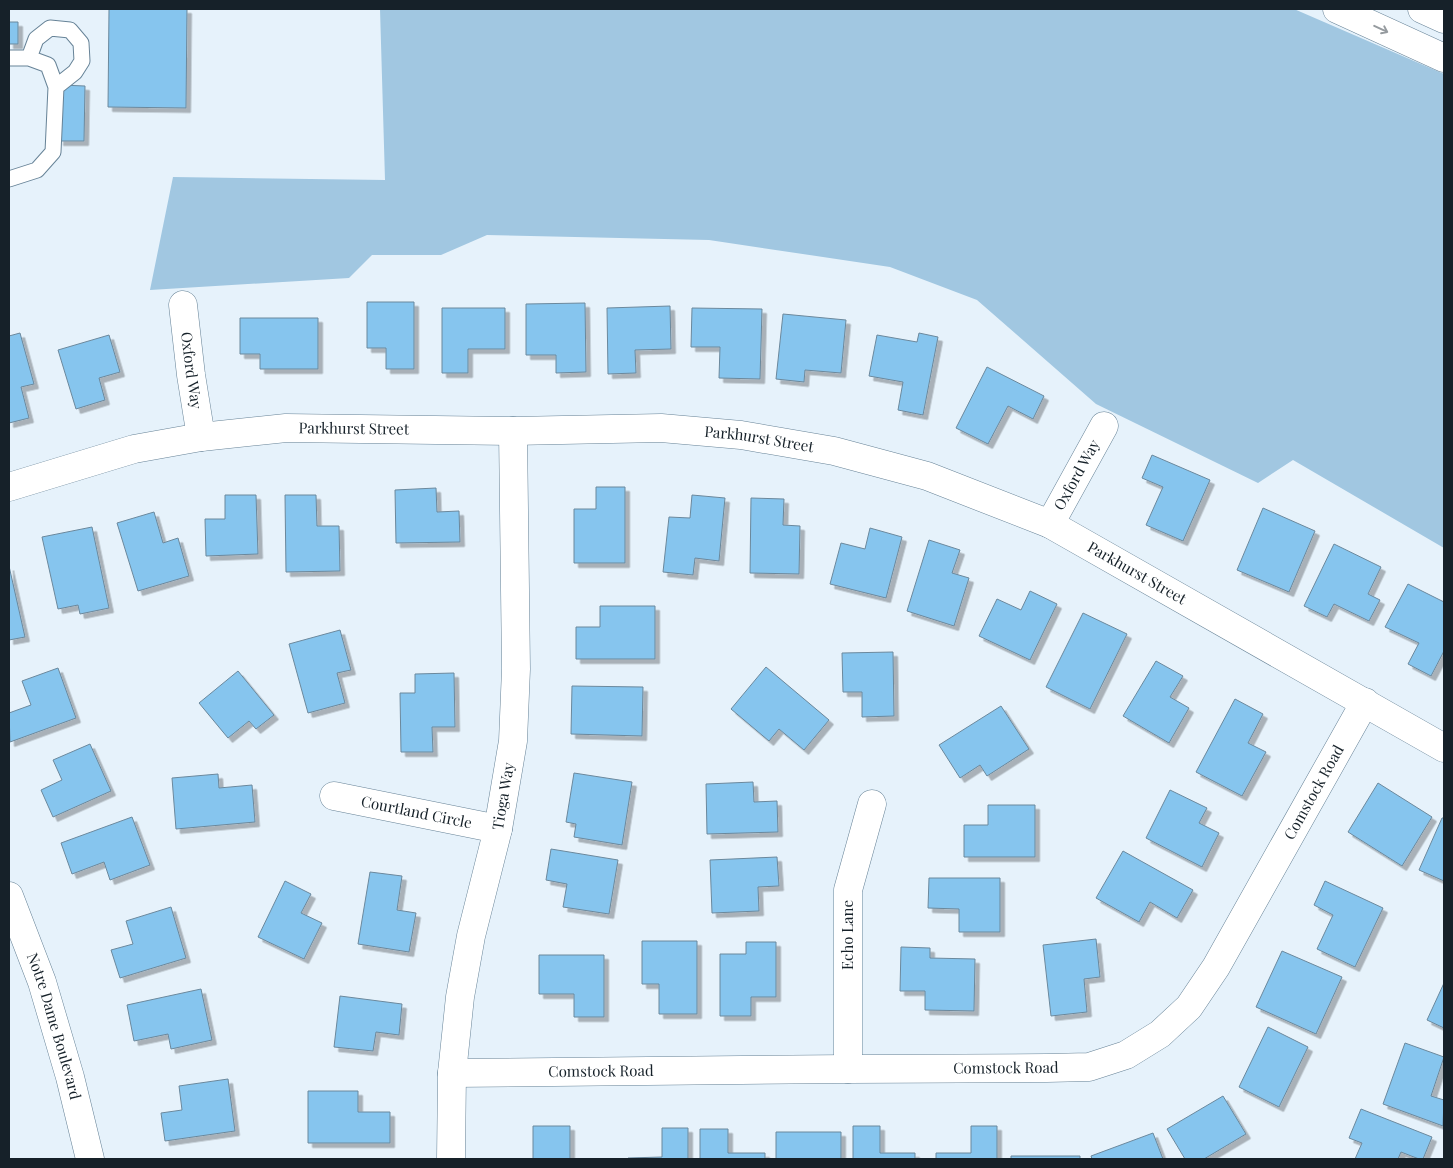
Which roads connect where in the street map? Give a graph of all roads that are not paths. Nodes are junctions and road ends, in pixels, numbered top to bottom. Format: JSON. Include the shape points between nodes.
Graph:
{"nodes":[{"id":1,"x":1337,"y":9,"type":"edge"},
{"id":2,"x":1422,"y":9,"type":"edge"},
{"id":3,"x":1444,"y":19,"type":"edge"},
{"id":4,"x":9,"y":58,"type":"edge"},
{"id":5,"x":29,"y":58,"type":"junction"},
{"id":6,"x":1444,"y":58,"type":"edge"},
{"id":7,"x":56,"y":87,"type":"junction"},
{"id":8,"x":9,"y":178,"type":"edge"},
{"id":9,"x":183,"y":305,"type":"dead end"},
{"id":10,"x":1104,"y":426,"type":"dead end"},
{"id":11,"x":513,"y":431,"type":"junction"},
{"id":12,"x":201,"y":437,"type":"junction"},
{"id":13,"x":9,"y":487,"type":"edge"},
{"id":14,"x":1050,"y":524,"type":"junction"},
{"id":15,"x":1365,"y":702,"type":"junction"},
{"id":16,"x":1444,"y":748,"type":"edge"},
{"id":17,"x":334,"y":796,"type":"dead end"},
{"id":18,"x":872,"y":804,"type":"dead end"},
{"id":19,"x":498,"y":829,"type":"junction"},
{"id":20,"x":9,"y":896,"type":"edge"},
{"id":21,"x":848,"y":1069,"type":"junction"},
{"id":22,"x":452,"y":1074,"type":"junction"},
{"id":23,"x":90,"y":1159,"type":"edge"},
{"id":24,"x":451,"y":1159,"type":"edge"}],
"edges":[{"from":1,"to":6,"type":"street","one_way":true},
{"from":2,"to":3,"type":"street"},
{"from":4,"to":5,"type":"lane"},
{"from":5,"to":7,"type":"lane","via":[[48,65]]},
{"from":5,"to":7,"type":"lane","via":[[36,39],[50,28],[70,30],[82,43],[82,61],[75,72]]},
{"from":7,"to":8,"type":"lane","via":[[53,152],[36,170]]},
{"from":9,"to":12,"type":"street","name":"Oxford Way"},
{"from":10,"to":14,"type":"street","name":"Oxford Way"},
{"from":11,"to":12,"type":"street","name":"Parkhurst Street","via":[[286,428]]},
{"from":11,"to":14,"type":"street","name":"Parkhurst Street","via":[[661,428],[741,435],[834,451],[927,476]]},
{"from":11,"to":19,"type":"street","name":"Tioga Way","via":[[516,669],[513,741]]},
{"from":12,"to":13,"type":"street","name":"Parkhurst Street","via":[[134,449]]},
{"from":14,"to":15,"type":"street","name":"Parkhurst Street"},
{"from":15,"to":16,"type":"street","name":"Parkhurst Street"},
{"from":15,"to":21,"type":"street","name":"Comstock Road","via":[[1216,967],[1188,1007],[1160,1034],[1126,1055],[1089,1066]]},
{"from":17,"to":19,"type":"street","name":"Courtland Circle"},
{"from":18,"to":21,"type":"street","name":"Echo Lane","via":[[848,890]]},
{"from":19,"to":22,"type":"street","name":"Tioga Way","via":[[471,936],[460,997]]},
{"from":20,"to":23,"type":"street","name":"Notre Dame Boulevard","via":[[42,982]]},
{"from":21,"to":22,"type":"street","name":"Comstock Road"},
{"from":22,"to":24,"type":"street","name":"Tioga Way"}]}
